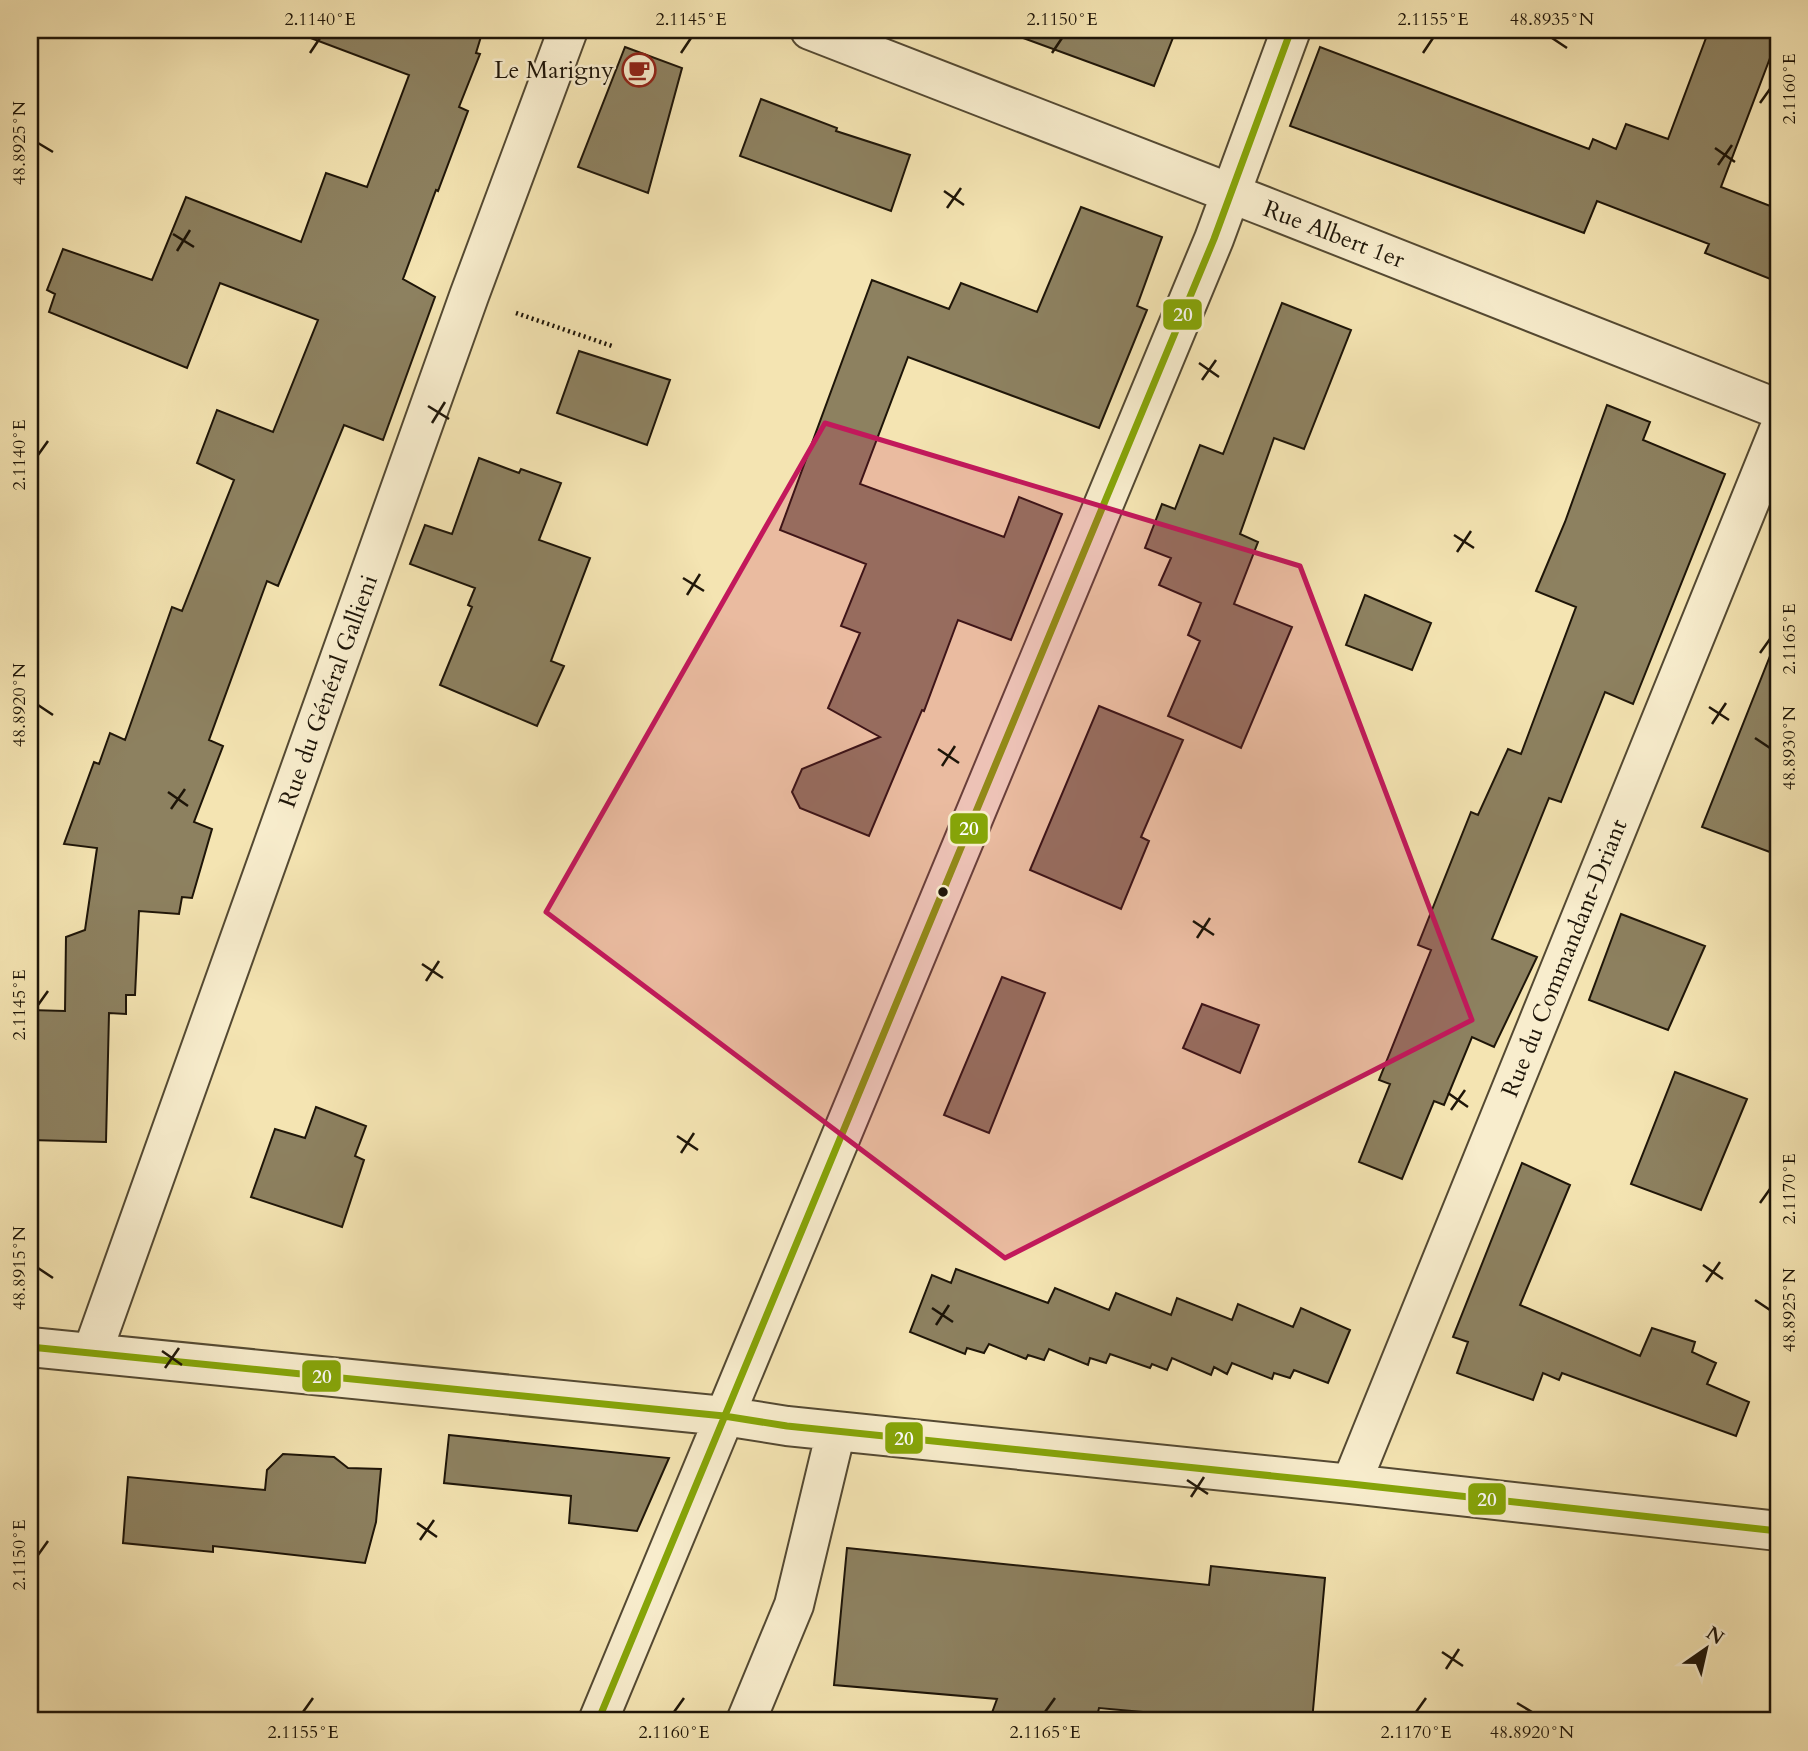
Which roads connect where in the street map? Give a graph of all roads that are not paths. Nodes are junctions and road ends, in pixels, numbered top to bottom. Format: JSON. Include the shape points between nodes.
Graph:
{"nodes":[{"id":1,"x":568,"y":30,"type":"edge"},
{"id":2,"x":810,"y":30,"type":"edge"},
{"id":3,"x":1292,"y":30,"type":"edge"},
{"id":4,"x":1231,"y":194,"type":"junction"},
{"id":5,"x":1778,"y":409,"type":"edge"},
{"id":6,"x":1778,"y":432,"type":"edge"},
{"id":7,"x":30,"y":1347,"type":"edge"},
{"id":8,"x":92,"y":1353,"type":"junction"},
{"id":9,"x":724,"y":1416,"type":"junction"},
{"id":10,"x":836,"y":1431,"type":"junction"},
{"id":11,"x":1351,"y":1484,"type":"junction"},
{"id":12,"x":1778,"y":1531,"type":"edge"},
{"id":13,"x":598,"y":1721,"type":"edge"},
{"id":14,"x":746,"y":1721,"type":"edge"}],
"edges":[{"from":1,"to":8,"type":"street","name":"Rue du Général Gallieni"},
{"from":2,"to":4,"type":"street","name":"Rue Albert 1er"},
{"from":3,"to":4,"type":"street"},
{"from":4,"to":5,"type":"street","name":"Rue Albert 1er"},
{"from":4,"to":9,"type":"street"},
{"from":6,"to":11,"type":"street","name":"Rue du Commandant-Driant"},
{"from":7,"to":8,"type":"street"},
{"from":8,"to":9,"type":"street"},
{"from":9,"to":10,"type":"street"},
{"from":9,"to":13,"type":"street"},
{"from":10,"to":11,"type":"street"},
{"from":10,"to":14,"type":"street","via":[[794,1605]]},
{"from":11,"to":12,"type":"street"}]}
